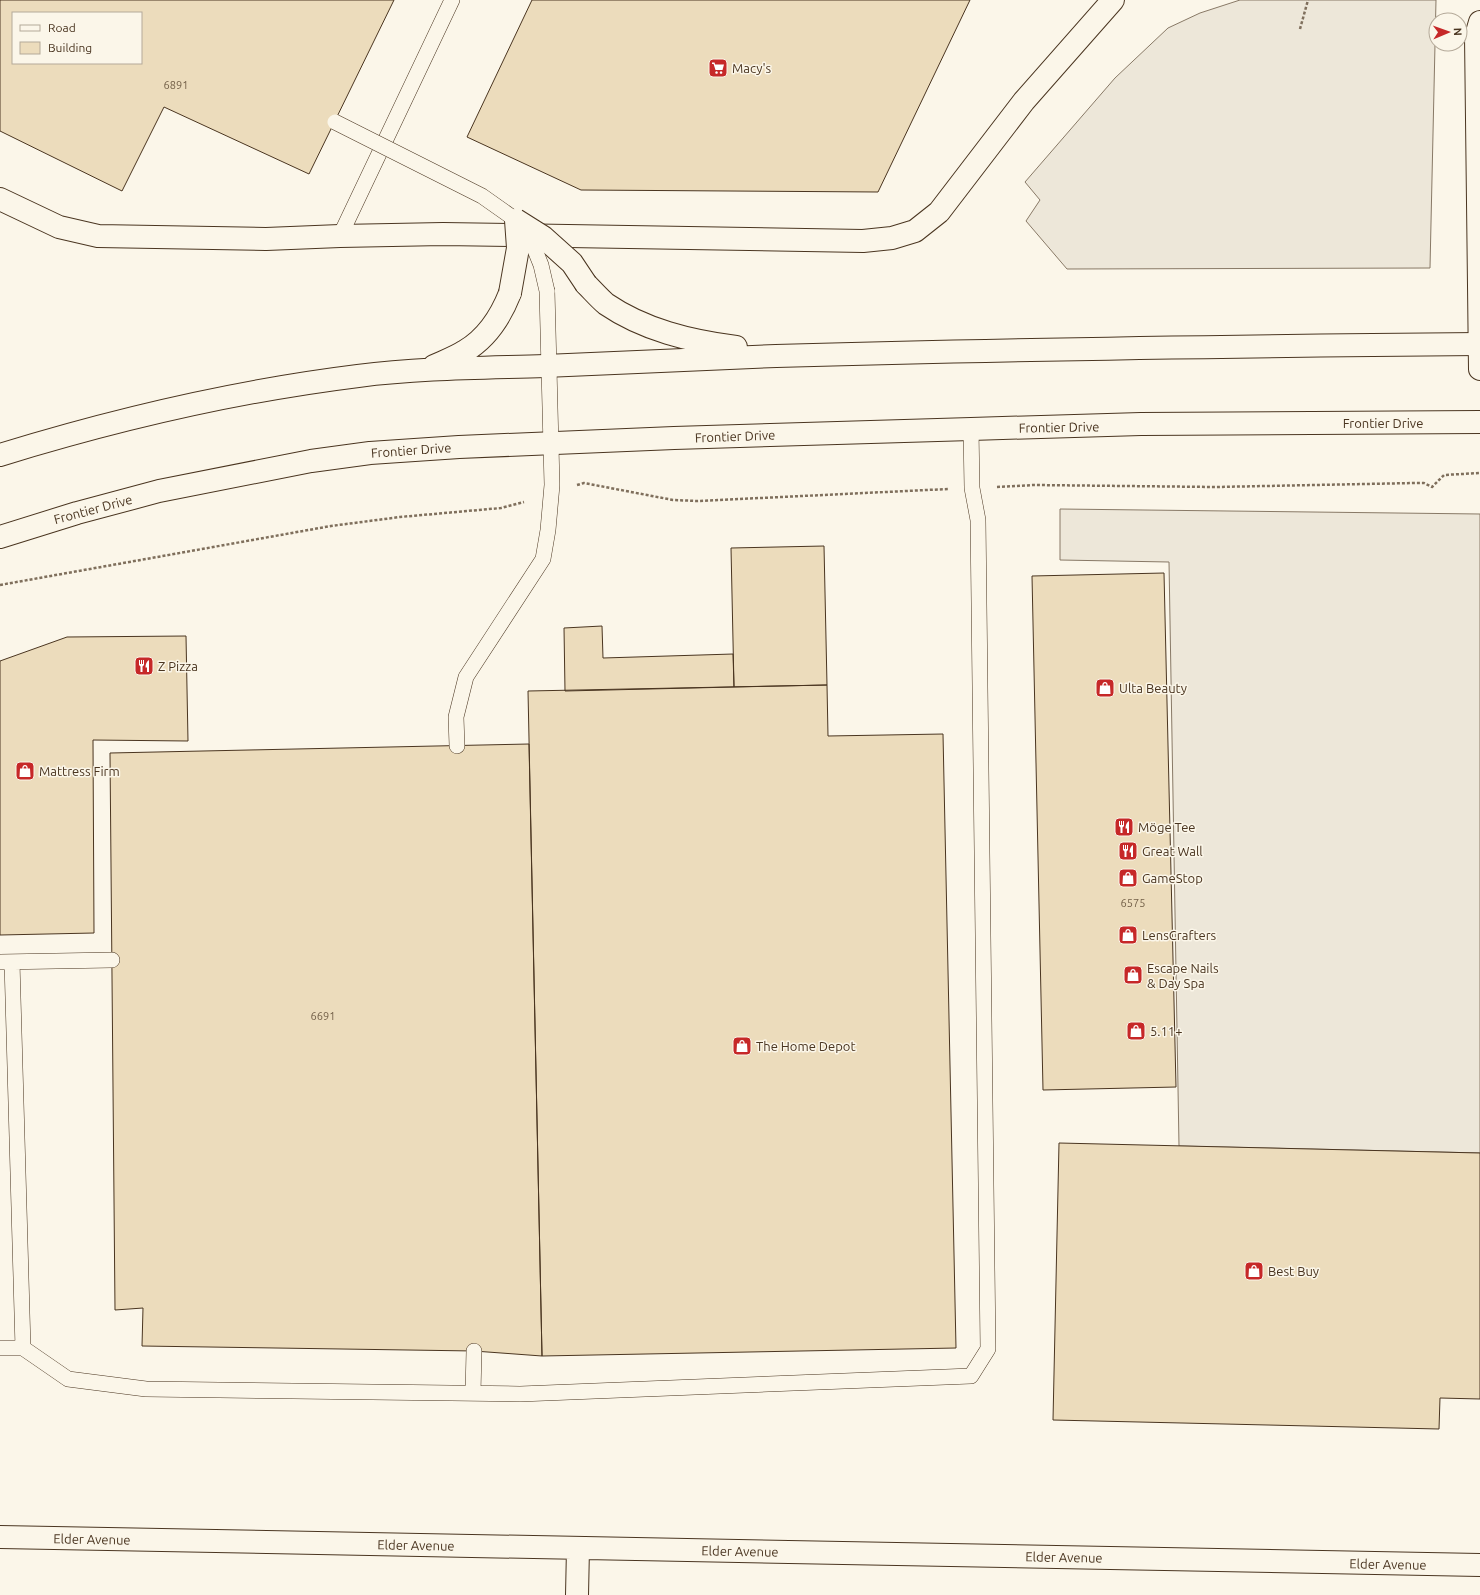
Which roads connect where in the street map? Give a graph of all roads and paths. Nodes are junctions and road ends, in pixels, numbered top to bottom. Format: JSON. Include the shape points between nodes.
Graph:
{"nodes":[{"id":1,"x":452,"y":0,"type":"edge"},
{"id":2,"x":1114,"y":0,"type":"edge"},
{"id":3,"x":1308,"y":0,"type":"edge"},
{"id":4,"x":1480,"y":22,"type":"edge"},
{"id":5,"x":1300,"y":29,"type":"dead end"},
{"id":6,"x":335,"y":122,"type":"dead end"},
{"id":7,"x":0,"y":199,"type":"edge"},
{"id":8,"x":516,"y":220,"type":"junction"},
{"id":9,"x":340,"y":236,"type":"junction"},
{"id":10,"x":1480,"y":344,"type":"edge"},
{"id":11,"x":803,"y":355,"type":"junction"},
{"id":12,"x":549,"y":365,"type":"junction"},
{"id":13,"x":1480,"y":369,"type":"edge"},
{"id":14,"x":423,"y":371,"type":"junction"},
{"id":15,"x":1480,"y":422,"type":"edge"},
{"id":16,"x":971,"y":429,"type":"junction"},
{"id":17,"x":551,"y":444,"type":"junction"},
{"id":18,"x":0,"y":455,"type":"edge"},
{"id":19,"x":1480,"y":473,"type":"edge"},
{"id":20,"x":972,"y":488,"type":"junction"},
{"id":21,"x":551,"y":494,"type":"junction"},
{"id":22,"x":0,"y":536,"type":"edge"},
{"id":23,"x":0,"y":585,"type":"edge"},
{"id":24,"x":457,"y":746,"type":"dead end"},
{"id":25,"x":112,"y":960,"type":"dead end"},
{"id":26,"x":6,"y":962,"type":"edge"},
{"id":27,"x":0,"y":1348,"type":"edge"},
{"id":28,"x":23,"y":1348,"type":"junction"},
{"id":29,"x":474,"y":1351,"type":"dead end"},
{"id":30,"x":472,"y":1393,"type":"junction"},
{"id":31,"x":0,"y":1537,"type":"edge"},
{"id":32,"x":578,"y":1548,"type":"junction"},
{"id":33,"x":1480,"y":1566,"type":"edge"},
{"id":34,"x":577,"y":1595,"type":"edge"}],
"edges":[{"from":1,"to":9,"type":"lane"},
{"from":2,"to":9,"type":"main road","via":[[1024,101],[939,212],[914,231],[892,238],[863,241],[443,234]]},
{"from":3,"to":5,"type":"path"},
{"from":4,"to":10,"type":"main road","via":[[1476,36]]},
{"from":6,"to":8,"type":"lane","bridge":true,"via":[[482,196]]},
{"from":7,"to":9,"type":"main road","via":[[59,227],[98,236],[266,239]]},
{"from":8,"to":11,"type":"main road","bridge":true,"via":[[543,237],[572,263],[586,284],[605,303],[633,321],[668,334],[714,344]]},
{"from":8,"to":12,"type":"lane","bridge":true,"via":[[531,240],[541,265],[547,291]]},
{"from":8,"to":14,"type":"main road","bridge":true,"via":[[518,248],[510,293],[501,314],[488,332],[466,351]]},
{"from":10,"to":11,"type":"main road","via":[[1092,348]]},
{"from":10,"to":13,"type":"main road"},
{"from":11,"to":12,"type":"main road"},
{"from":12,"to":14,"type":"main road"},
{"from":12,"to":17,"type":"lane"},
{"from":14,"to":18,"type":"main road","via":[[362,375],[222,399],[142,415]]},
{"from":15,"to":16,"type":"main road","name":"Frontier Drive","via":[[1149,424]]},
{"from":16,"to":17,"type":"main road","name":"Frontier Drive"},
{"from":16,"to":20,"type":"lane"},
{"from":17,"to":21,"type":"lane"},
{"from":17,"to":22,"type":"main road","name":"Frontier Drive","via":[[452,447],[370,453],[311,461],[159,491]]},
{"from":19,"to":20,"type":"path","via":[[1444,474],[1432,487],[1424,483],[1415,483],[1216,487],[1034,485]]},
{"from":20,"to":21,"type":"path","via":[[698,501],[673,500],[584,483]]},
{"from":20,"to":30,"type":"lane","via":[[978,520],[988,1349],[971,1376],[520,1394]]},
{"from":21,"to":23,"type":"path","via":[[501,508],[331,526]]},
{"from":21,"to":24,"type":"lane","via":[[543,559],[466,677],[456,717]]},
{"from":25,"to":26,"type":"lane"},
{"from":26,"to":28,"type":"lane"},
{"from":27,"to":28,"type":"lane"},
{"from":28,"to":30,"type":"lane","via":[[68,1379],[146,1389]]},
{"from":29,"to":30,"type":"lane"},
{"from":31,"to":32,"type":"main road","name":"Elder Avenue"},
{"from":32,"to":33,"type":"main road","name":"Elder Avenue"},
{"from":32,"to":34,"type":"main road"}]}
